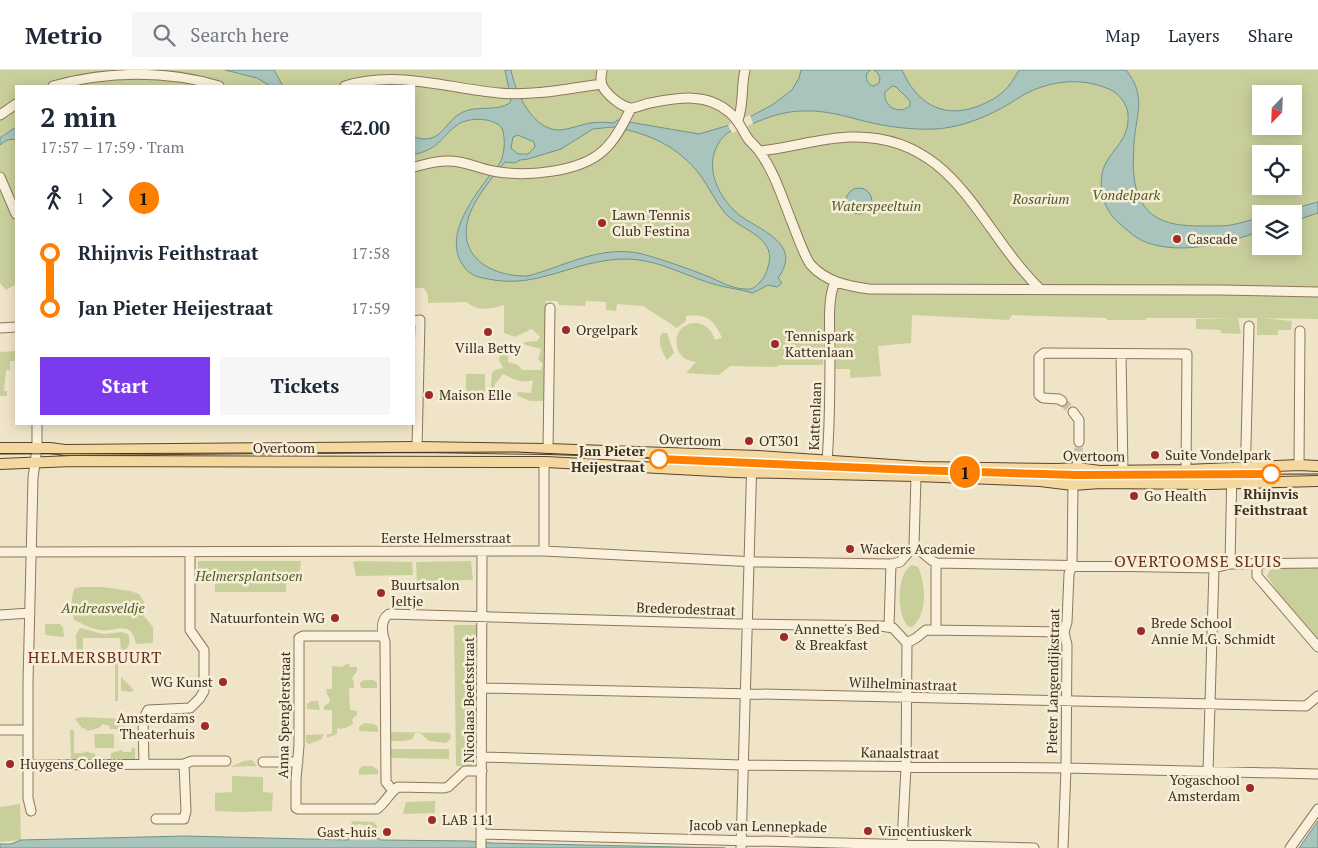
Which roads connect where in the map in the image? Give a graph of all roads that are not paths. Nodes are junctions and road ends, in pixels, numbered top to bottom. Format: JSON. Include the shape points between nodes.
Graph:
{"nodes":[{"id":1,"x":602,"y":70,"type":"edge"},
{"id":2,"x":745,"y":70,"type":"edge"},
{"id":3,"x":93,"y":73,"type":"edge"},
{"id":4,"x":601,"y":84,"type":"junction"},
{"id":5,"x":56,"y":85,"type":"edge"},
{"id":6,"x":217,"y":85,"type":"edge"},
{"id":7,"x":347,"y":85,"type":"edge"},
{"id":8,"x":15,"y":105,"type":"edge"},
{"id":9,"x":631,"y":108,"type":"junction"},
{"id":10,"x":0,"y":115,"type":"edge"},
{"id":11,"x":738,"y":120,"type":"junction"},
{"id":12,"x":760,"y":151,"type":"junction"},
{"id":13,"x":415,"y":167,"type":"edge"},
{"id":14,"x":0,"y":177,"type":"edge"},
{"id":15,"x":15,"y":212,"type":"edge"},
{"id":16,"x":835,"y":282,"type":"junction"},
{"id":17,"x":1040,"y":290,"type":"junction"},
{"id":18,"x":1318,"y":292,"type":"edge"},
{"id":19,"x":550,"y":308,"type":"dead end"},
{"id":20,"x":417,"y":320,"type":"edge"},
{"id":21,"x":1249,"y":326,"type":"dead end"},
{"id":22,"x":15,"y":327,"type":"edge"},
{"id":23,"x":0,"y":328,"type":"edge"},
{"id":24,"x":1300,"y":331,"type":"dead end"},
{"id":25,"x":1121,"y":354,"type":"junction"},
{"id":26,"x":1062,"y":401,"type":"tunnel mouth"},
{"id":27,"x":1073,"y":412,"type":"tunnel mouth"},
{"id":28,"x":37,"y":425,"type":"edge"},
{"id":29,"x":1079,"y":442,"type":"tunnel mouth"},
{"id":30,"x":417,"y":447,"type":"junction"},
{"id":31,"x":0,"y":448,"type":"edge"},
{"id":32,"x":37,"y":448,"type":"junction"},
{"id":33,"x":548,"y":449,"type":"junction"},
{"id":34,"x":752,"y":456,"type":"junction"},
{"id":35,"x":1078,"y":457,"type":"tunnel mouth"},
{"id":36,"x":827,"y":461,"type":"junction"},
{"id":37,"x":546,"y":462,"type":"junction"},
{"id":38,"x":34,"y":463,"type":"junction"},
{"id":39,"x":0,"y":464,"type":"edge"},
{"id":40,"x":1299,"y":465,"type":"junction"},
{"id":41,"x":1318,"y":466,"type":"edge"},
{"id":42,"x":1245,"y":467,"type":"junction"},
{"id":43,"x":1077,"y":468,"type":"junction"},
{"id":44,"x":1232,"y":468,"type":"junction"},
{"id":45,"x":1186,"y":470,"type":"junction"},
{"id":46,"x":1123,"y":471,"type":"junction"},
{"id":47,"x":751,"y":472,"type":"junction"},
{"id":48,"x":916,"y":476,"type":"junction"},
{"id":49,"x":1318,"y":481,"type":"edge"},
{"id":50,"x":1231,"y":484,"type":"junction"},
{"id":51,"x":1245,"y":484,"type":"junction"},
{"id":52,"x":1073,"y":485,"type":"junction"},
{"id":53,"x":914,"y":546,"type":"junction"},
{"id":54,"x":544,"y":551,"type":"junction"},
{"id":55,"x":0,"y":552,"type":"edge"},
{"id":56,"x":190,"y":552,"type":"junction"},
{"id":57,"x":482,"y":552,"type":"junction"},
{"id":58,"x":30,"y":553,"type":"junction"},
{"id":59,"x":748,"y":561,"type":"junction"},
{"id":60,"x":936,"y":563,"type":"junction"},
{"id":61,"x":1318,"y":563,"type":"edge"},
{"id":62,"x":891,"y":564,"type":"junction"},
{"id":63,"x":1230,"y":564,"type":"junction"},
{"id":64,"x":1257,"y":564,"type":"junction"},
{"id":65,"x":1072,"y":565,"type":"junction"},
{"id":66,"x":1214,"y":568,"type":"junction"},
{"id":67,"x":30,"y":613,"type":"junction"},
{"id":68,"x":0,"y":614,"type":"edge"},
{"id":69,"x":483,"y":618,"type":"junction"},
{"id":70,"x":746,"y":624,"type":"junction"},
{"id":71,"x":889,"y":626,"type":"junction"},
{"id":72,"x":936,"y":629,"type":"junction"},
{"id":73,"x":1064,"y":632,"type":"junction"},
{"id":74,"x":383,"y":636,"type":"junction"},
{"id":75,"x":907,"y":643,"type":"junction"},
{"id":76,"x":1318,"y":647,"type":"edge"},
{"id":77,"x":483,"y":688,"type":"junction"},
{"id":78,"x":744,"y":693,"type":"junction"},
{"id":79,"x":1318,"y":696,"type":"edge"},
{"id":80,"x":907,"y":698,"type":"junction"},
{"id":81,"x":1066,"y":702,"type":"junction"},
{"id":82,"x":1210,"y":704,"type":"junction"},
{"id":83,"x":0,"y":730,"type":"edge"},
{"id":84,"x":28,"y":730,"type":"junction"},
{"id":85,"x":482,"y":756,"type":"junction"},
{"id":86,"x":226,"y":762,"type":"dead end"},
{"id":87,"x":263,"y":762,"type":"dead end"},
{"id":88,"x":298,"y":762,"type":"junction"},
{"id":89,"x":144,"y":764,"type":"junction"},
{"id":90,"x":184,"y":764,"type":"junction"},
{"id":91,"x":742,"y":765,"type":"junction"},
{"id":92,"x":28,"y":766,"type":"junction"},
{"id":93,"x":906,"y":767,"type":"junction"},
{"id":94,"x":1066,"y":768,"type":"junction"},
{"id":95,"x":482,"y":771,"type":"junction"},
{"id":96,"x":1208,"y":772,"type":"junction"},
{"id":97,"x":1318,"y":774,"type":"edge"},
{"id":98,"x":392,"y":791,"type":"junction"},
{"id":99,"x":1318,"y":809,"type":"edge"},
{"id":100,"x":31,"y":811,"type":"dead end"},
{"id":101,"x":156,"y":819,"type":"dead end"},
{"id":102,"x":481,"y":840,"type":"edge"},
{"id":103,"x":741,"y":844,"type":"edge"},
{"id":104,"x":902,"y":844,"type":"junction"},
{"id":105,"x":1034,"y":848,"type":"edge"},
{"id":106,"x":1064,"y":848,"type":"edge"},
{"id":107,"x":1290,"y":848,"type":"edge"}],
"edges":[{"from":1,"to":4,"type":"street"},
{"from":2,"to":11,"type":"street"},
{"from":3,"to":5,"type":"street"},
{"from":3,"to":6,"type":"street","via":[[176,74]]},
{"from":4,"to":7,"type":"street","via":[[509,93],[471,88],[412,71],[393,71],[372,73]]},
{"from":4,"to":9,"type":"street","via":[[616,101]]},
{"from":8,"to":10,"type":"street"},
{"from":9,"to":11,"type":"street","via":[[699,98],[716,103]]},
{"from":9,"to":13,"type":"street","via":[[603,152],[577,164],[519,174],[458,161]]},
{"from":11,"to":12,"type":"street","via":[[748,139]]},
{"from":12,"to":16,"type":"street","via":[[779,188],[809,263]]},
{"from":12,"to":17,"type":"street","via":[[849,137],[879,138],[909,147],[942,169],[960,186],[1024,274]]},
{"from":14,"to":15,"type":"street"},
{"from":16,"to":17,"type":"street","via":[[869,289]]},
{"from":16,"to":36,"type":"street","name":"Kattenlaan","via":[[831,309]]},
{"from":17,"to":18,"type":"street"},
{"from":19,"to":33,"type":"street"},
{"from":20,"to":30,"type":"street"},
{"from":21,"to":42,"type":"street"},
{"from":22,"to":23,"type":"street"},
{"from":24,"to":40,"type":"street"},
{"from":25,"to":26,"type":"street","via":[[1044,353],[1039,357],[1039,395]]},
{"from":25,"to":45,"type":"street","via":[[1187,354]]},
{"from":25,"to":46,"type":"street"},
{"from":27,"to":29,"type":"street","via":[[1079,420]]},
{"from":28,"to":32,"type":"street"},
{"from":30,"to":32,"type":"main road","name":"Overtoom"},
{"from":30,"to":33,"type":"main road","name":"Overtoom"},
{"from":31,"to":32,"type":"main road","name":"Overtoom"},
{"from":32,"to":38,"type":"street"},
{"from":33,"to":34,"type":"main road","name":"Overtoom"},
{"from":34,"to":36,"type":"main road","name":"Overtoom"},
{"from":34,"to":47,"type":"street"},
{"from":35,"to":43,"type":"street"},
{"from":36,"to":43,"type":"main road","name":"Overtoom","via":[[922,467]]},
{"from":37,"to":38,"type":"main road","name":"Overtoom"},
{"from":37,"to":47,"type":"main road","name":"Overtoom"},
{"from":37,"to":54,"type":"street"},
{"from":38,"to":39,"type":"main road","name":"Overtoom"},
{"from":38,"to":58,"type":"street"},
{"from":40,"to":41,"type":"main road","name":"Overtoom"},
{"from":40,"to":42,"type":"main road","name":"Overtoom"},
{"from":42,"to":44,"type":"main road","name":"Overtoom"},
{"from":42,"to":51,"type":"street"},
{"from":43,"to":46,"type":"main road","name":"Overtoom"},
{"from":44,"to":45,"type":"main road","name":"Overtoom"},
{"from":44,"to":50,"type":"street"},
{"from":45,"to":46,"type":"main road","name":"Overtoom"},
{"from":47,"to":48,"type":"main road","name":"Overtoom"},
{"from":47,"to":59,"type":"street"},
{"from":48,"to":52,"type":"main road","name":"Overtoom"},
{"from":48,"to":53,"type":"street"},
{"from":49,"to":51,"type":"main road","name":"Overtoom"},
{"from":50,"to":51,"type":"main road","name":"Overtoom"},
{"from":50,"to":52,"type":"main road","name":"Overtoom"},
{"from":50,"to":63,"type":"street"},
{"from":52,"to":65,"type":"street","name":"Pieter Langendijkstraat"},
{"from":53,"to":60,"type":"street"},
{"from":53,"to":62,"type":"street","via":[[900,562]]},
{"from":54,"to":57,"type":"street","name":"Eerste Helmersstraat"},
{"from":54,"to":59,"type":"street","name":"Eerste Helmersstraat"},
{"from":55,"to":58,"type":"street","name":"Eerste Helmersstraat"},
{"from":56,"to":57,"type":"street","name":"Eerste Helmersstraat"},
{"from":56,"to":58,"type":"street","name":"Eerste Helmersstraat"},
{"from":56,"to":89,"type":"street","via":[[190,630],[204,650],[204,691],[190,708],[148,710],[143,720]]},
{"from":57,"to":69,"type":"street","name":"Nicolaas Beetsstraat"},
{"from":58,"to":67,"type":"street"},
{"from":59,"to":62,"type":"street","name":"Eerste Helmersstraat"},
{"from":59,"to":70,"type":"street"},
{"from":60,"to":65,"type":"street"},
{"from":60,"to":72,"type":"street"},
{"from":61,"to":64,"type":"street"},
{"from":62,"to":71,"type":"street"},
{"from":63,"to":64,"type":"street"},
{"from":63,"to":66,"type":"street"},
{"from":64,"to":76,"type":"street","via":[[1257,576]]},
{"from":65,"to":66,"type":"street"},
{"from":65,"to":73,"type":"street","name":"Pieter Langendijkstraat"},
{"from":66,"to":82,"type":"street"},
{"from":67,"to":68,"type":"street"},
{"from":67,"to":84,"type":"street"},
{"from":69,"to":70,"type":"street","name":"Brederodestraat"},
{"from":69,"to":74,"type":"street","name":"Brederodestraat","via":[[389,614],[384,617]]},
{"from":69,"to":77,"type":"street","name":"Nicolaas Beetsstraat"},
{"from":70,"to":71,"type":"street","name":"Brederodestraat"},
{"from":70,"to":78,"type":"street"},
{"from":71,"to":75,"type":"street"},
{"from":72,"to":73,"type":"street"},
{"from":72,"to":75,"type":"street","via":[[926,630]]},
{"from":73,"to":81,"type":"street","name":"Pieter Langendijkstraat","via":[[1067,645]]},
{"from":74,"to":88,"type":"street","name":"Anna Spenglerstraat","via":[[299,638]]},
{"from":74,"to":98,"type":"street","via":[[386,782]]},
{"from":75,"to":80,"type":"street"},
{"from":77,"to":78,"type":"street","name":"Wilhelminastraat"},
{"from":77,"to":85,"type":"street","name":"Nicolaas Beetsstraat"},
{"from":78,"to":80,"type":"street","name":"Wilhelminastraat"},
{"from":78,"to":91,"type":"street"},
{"from":79,"to":82,"type":"street","name":"Wilhelminastraat","via":[[1306,706]]},
{"from":80,"to":81,"type":"street","name":"Wilhelminastraat"},
{"from":80,"to":93,"type":"street"},
{"from":81,"to":82,"type":"street","name":"Wilhelminastraat"},
{"from":81,"to":94,"type":"street","name":"Pieter Langendijkstraat"},
{"from":82,"to":96,"type":"street"},
{"from":83,"to":84,"type":"street"},
{"from":84,"to":92,"type":"street"},
{"from":85,"to":91,"type":"street","name":"Kanaalstraat"},
{"from":85,"to":95,"type":"street","name":"Nicolaas Beetsstraat"},
{"from":86,"to":90,"type":"street","via":[[192,761]]},
{"from":87,"to":88,"type":"street"},
{"from":88,"to":98,"type":"street","name":"Anna Spenglerstraat","via":[[298,810],[377,809]]},
{"from":89,"to":90,"type":"street"},
{"from":89,"to":92,"type":"street"},
{"from":90,"to":101,"type":"street","via":[[184,819]]},
{"from":91,"to":93,"type":"street","name":"Kanaalstraat"},
{"from":91,"to":103,"type":"street"},
{"from":92,"to":100,"type":"street"},
{"from":93,"to":94,"type":"street","name":"Kanaalstraat"},
{"from":93,"to":104,"type":"street"},
{"from":94,"to":96,"type":"street","name":"Kanaalstraat"},
{"from":94,"to":106,"type":"street","name":"Pieter Langendijkstraat"},
{"from":95,"to":98,"type":"street","via":[[465,771],[444,788],[398,787]]},
{"from":95,"to":102,"type":"street","name":"Nicolaas Beetsstraat"},
{"from":96,"to":97,"type":"street","name":"Kanaalstraat"},
{"from":99,"to":107,"type":"street"},
{"from":102,"to":103,"type":"street","name":"Jacob van Lennepkade"},
{"from":103,"to":104,"type":"street","name":"Jacob van Lennepkade"},
{"from":104,"to":105,"type":"street","name":"Jacob van Lennepkade"}]}
